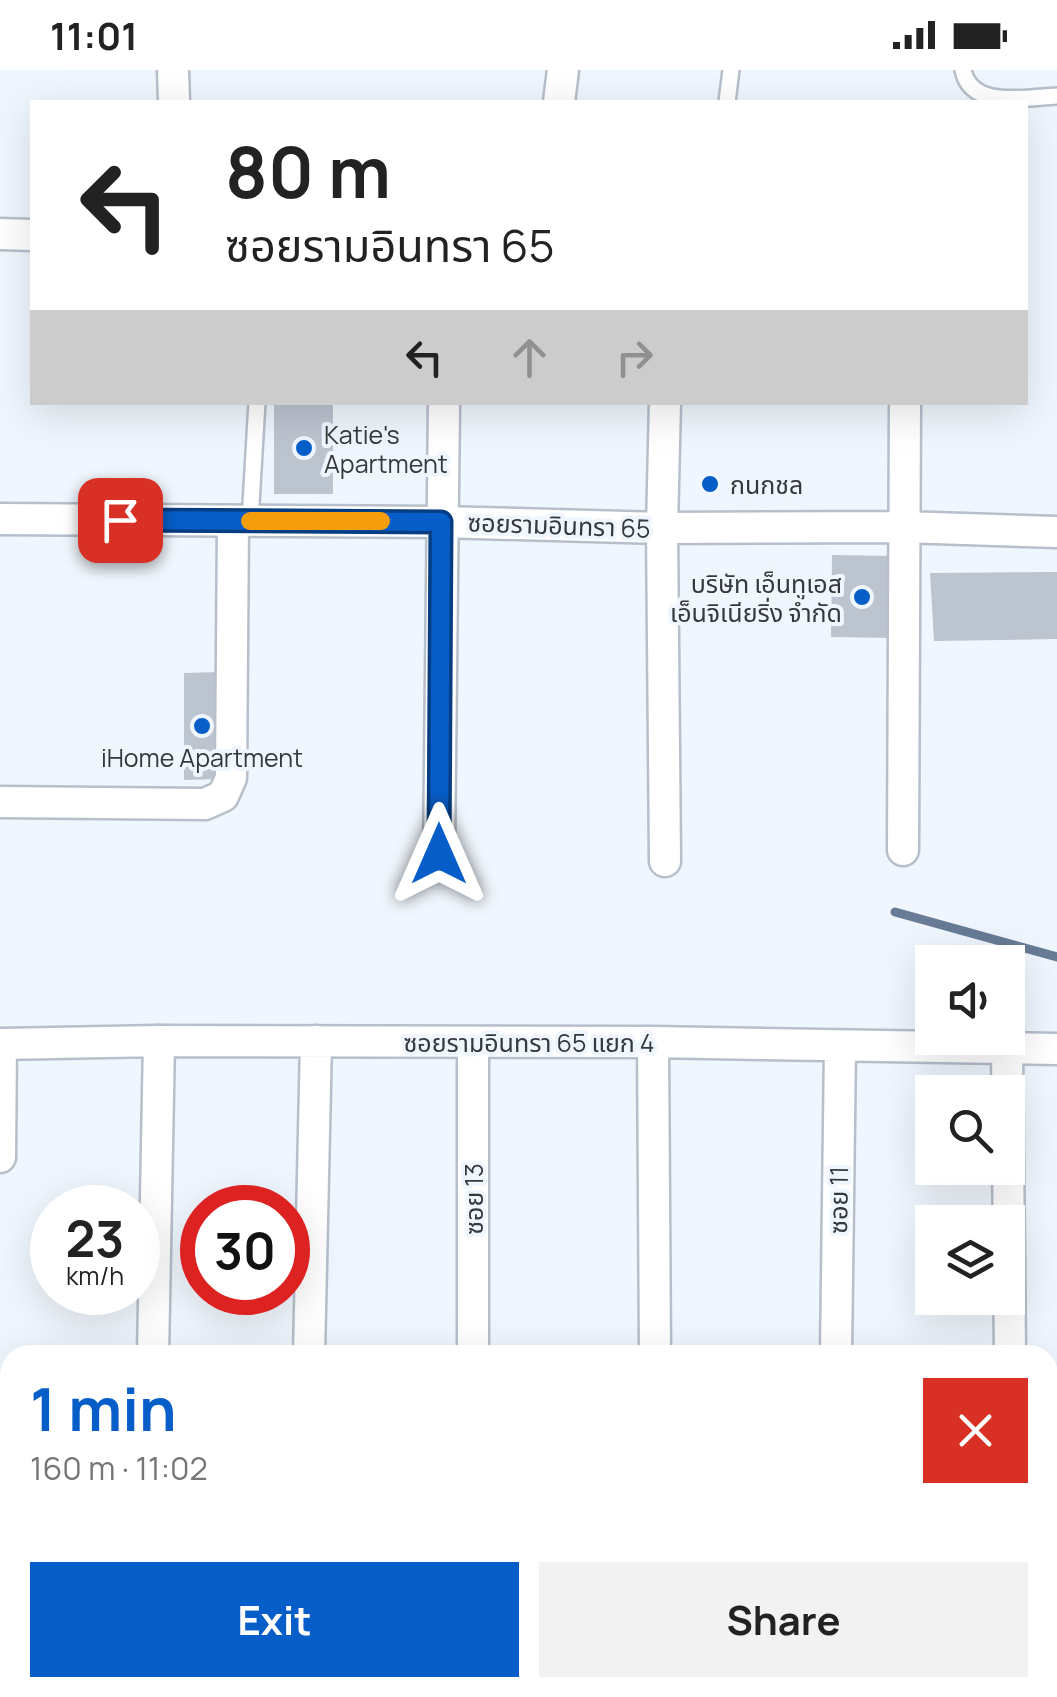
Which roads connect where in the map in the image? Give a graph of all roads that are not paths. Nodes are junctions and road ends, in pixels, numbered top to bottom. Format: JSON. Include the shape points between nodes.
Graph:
{"nodes":[{"id":1,"x":173,"y":70,"type":"edge"},
{"id":2,"x":562,"y":70,"type":"edge"},
{"id":3,"x":731,"y":70,"type":"edge"},
{"id":4,"x":963,"y":70,"type":"edge"},
{"id":5,"x":1057,"y":96,"type":"edge"},
{"id":6,"x":174,"y":100,"type":"edge"},
{"id":7,"x":559,"y":100,"type":"edge"},
{"id":8,"x":727,"y":100,"type":"edge"},
{"id":9,"x":0,"y":234,"type":"edge"},
{"id":10,"x":30,"y":234,"type":"edge"},
{"id":11,"x":256,"y":405,"type":"edge"},
{"id":12,"x":444,"y":405,"type":"edge"},
{"id":13,"x":665,"y":405,"type":"edge"},
{"id":14,"x":905,"y":405,"type":"edge"},
{"id":15,"x":0,"y":519,"type":"edge"},
{"id":16,"x":242,"y":521,"type":"junction"},
{"id":17,"x":441,"y":522,"type":"junction"},
{"id":18,"x":903,"y":527,"type":"junction"},
{"id":19,"x":662,"y":528,"type":"junction"},
{"id":20,"x":1057,"y":532,"type":"edge"},
{"id":21,"x":0,"y":802,"type":"edge"},
{"id":22,"x":903,"y":850,"type":"dead end"},
{"id":23,"x":439,"y":854,"type":"dead end"},
{"id":24,"x":665,"y":861,"type":"dead end"},
{"id":25,"x":159,"y":1041,"type":"junction"},
{"id":26,"x":316,"y":1042,"type":"junction"},
{"id":27,"x":474,"y":1042,"type":"junction"},
{"id":28,"x":653,"y":1042,"type":"junction"},
{"id":29,"x":1,"y":1044,"type":"edge"},
{"id":30,"x":840,"y":1046,"type":"junction"},
{"id":31,"x":915,"y":1047,"type":"edge"},
{"id":32,"x":1025,"y":1048,"type":"edge"},
{"id":33,"x":1057,"y":1048,"type":"edge"},
{"id":34,"x":1007,"y":1055,"type":"edge"},
{"id":35,"x":0,"y":1157,"type":"edge"},
{"id":36,"x":154,"y":1345,"type":"edge"},
{"id":37,"x":309,"y":1345,"type":"edge"},
{"id":38,"x":472,"y":1345,"type":"edge"},
{"id":39,"x":655,"y":1345,"type":"edge"},
{"id":40,"x":836,"y":1345,"type":"edge"},
{"id":41,"x":1010,"y":1345,"type":"edge"}],
"edges":[{"from":1,"to":6,"type":"street"},
{"from":2,"to":7,"type":"street"},
{"from":3,"to":8,"type":"lane"},
{"from":4,"to":5,"type":"lane","via":[[974,91],[994,98]]},
{"from":9,"to":10,"type":"street"},
{"from":11,"to":16,"type":"lane"},
{"from":12,"to":17,"type":"street"},
{"from":13,"to":19,"type":"street"},
{"from":14,"to":18,"type":"street"},
{"from":15,"to":16,"type":"street","name":"ซอยรามอินทรา 65"},
{"from":16,"to":17,"type":"street","name":"ซอยรามอินทรา 65"},
{"from":16,"to":21,"type":"street","via":[[231,778],[222,796],[205,804]]},
{"from":17,"to":19,"type":"street","name":"ซอยรามอินทรา 65"},
{"from":17,"to":23,"type":"street"},
{"from":18,"to":19,"type":"street","name":"ซอยรามอินทรา 65"},
{"from":18,"to":20,"type":"street","name":"ซอยรามอินทรา 65"},
{"from":18,"to":22,"type":"street"},
{"from":19,"to":24,"type":"street"},
{"from":25,"to":26,"type":"street","name":"ซอยรามอินทรา 65 แยก 4"},
{"from":25,"to":29,"type":"street","name":"ซอยรามอินทรา 65 แยก 4"},
{"from":25,"to":36,"type":"street"},
{"from":26,"to":27,"type":"street","name":"ซอยรามอินทรา 65 แยก 4"},
{"from":26,"to":37,"type":"street"},
{"from":27,"to":28,"type":"street","name":"ซอยรามอินทรา 65 แยก 4"},
{"from":27,"to":38,"type":"street","name":"ซอย 13"},
{"from":28,"to":30,"type":"street","name":"ซอยรามอินทรา 65 แยก 4"},
{"from":28,"to":39,"type":"street"},
{"from":29,"to":35,"type":"street"},
{"from":30,"to":31,"type":"street","name":"ซอยรามอินทรา 65 แยก 4"},
{"from":30,"to":40,"type":"street","name":"ซอย 11"},
{"from":32,"to":33,"type":"street","name":"ซอยรามอินทรา 65 แยก 4"},
{"from":34,"to":41,"type":"street"}]}
